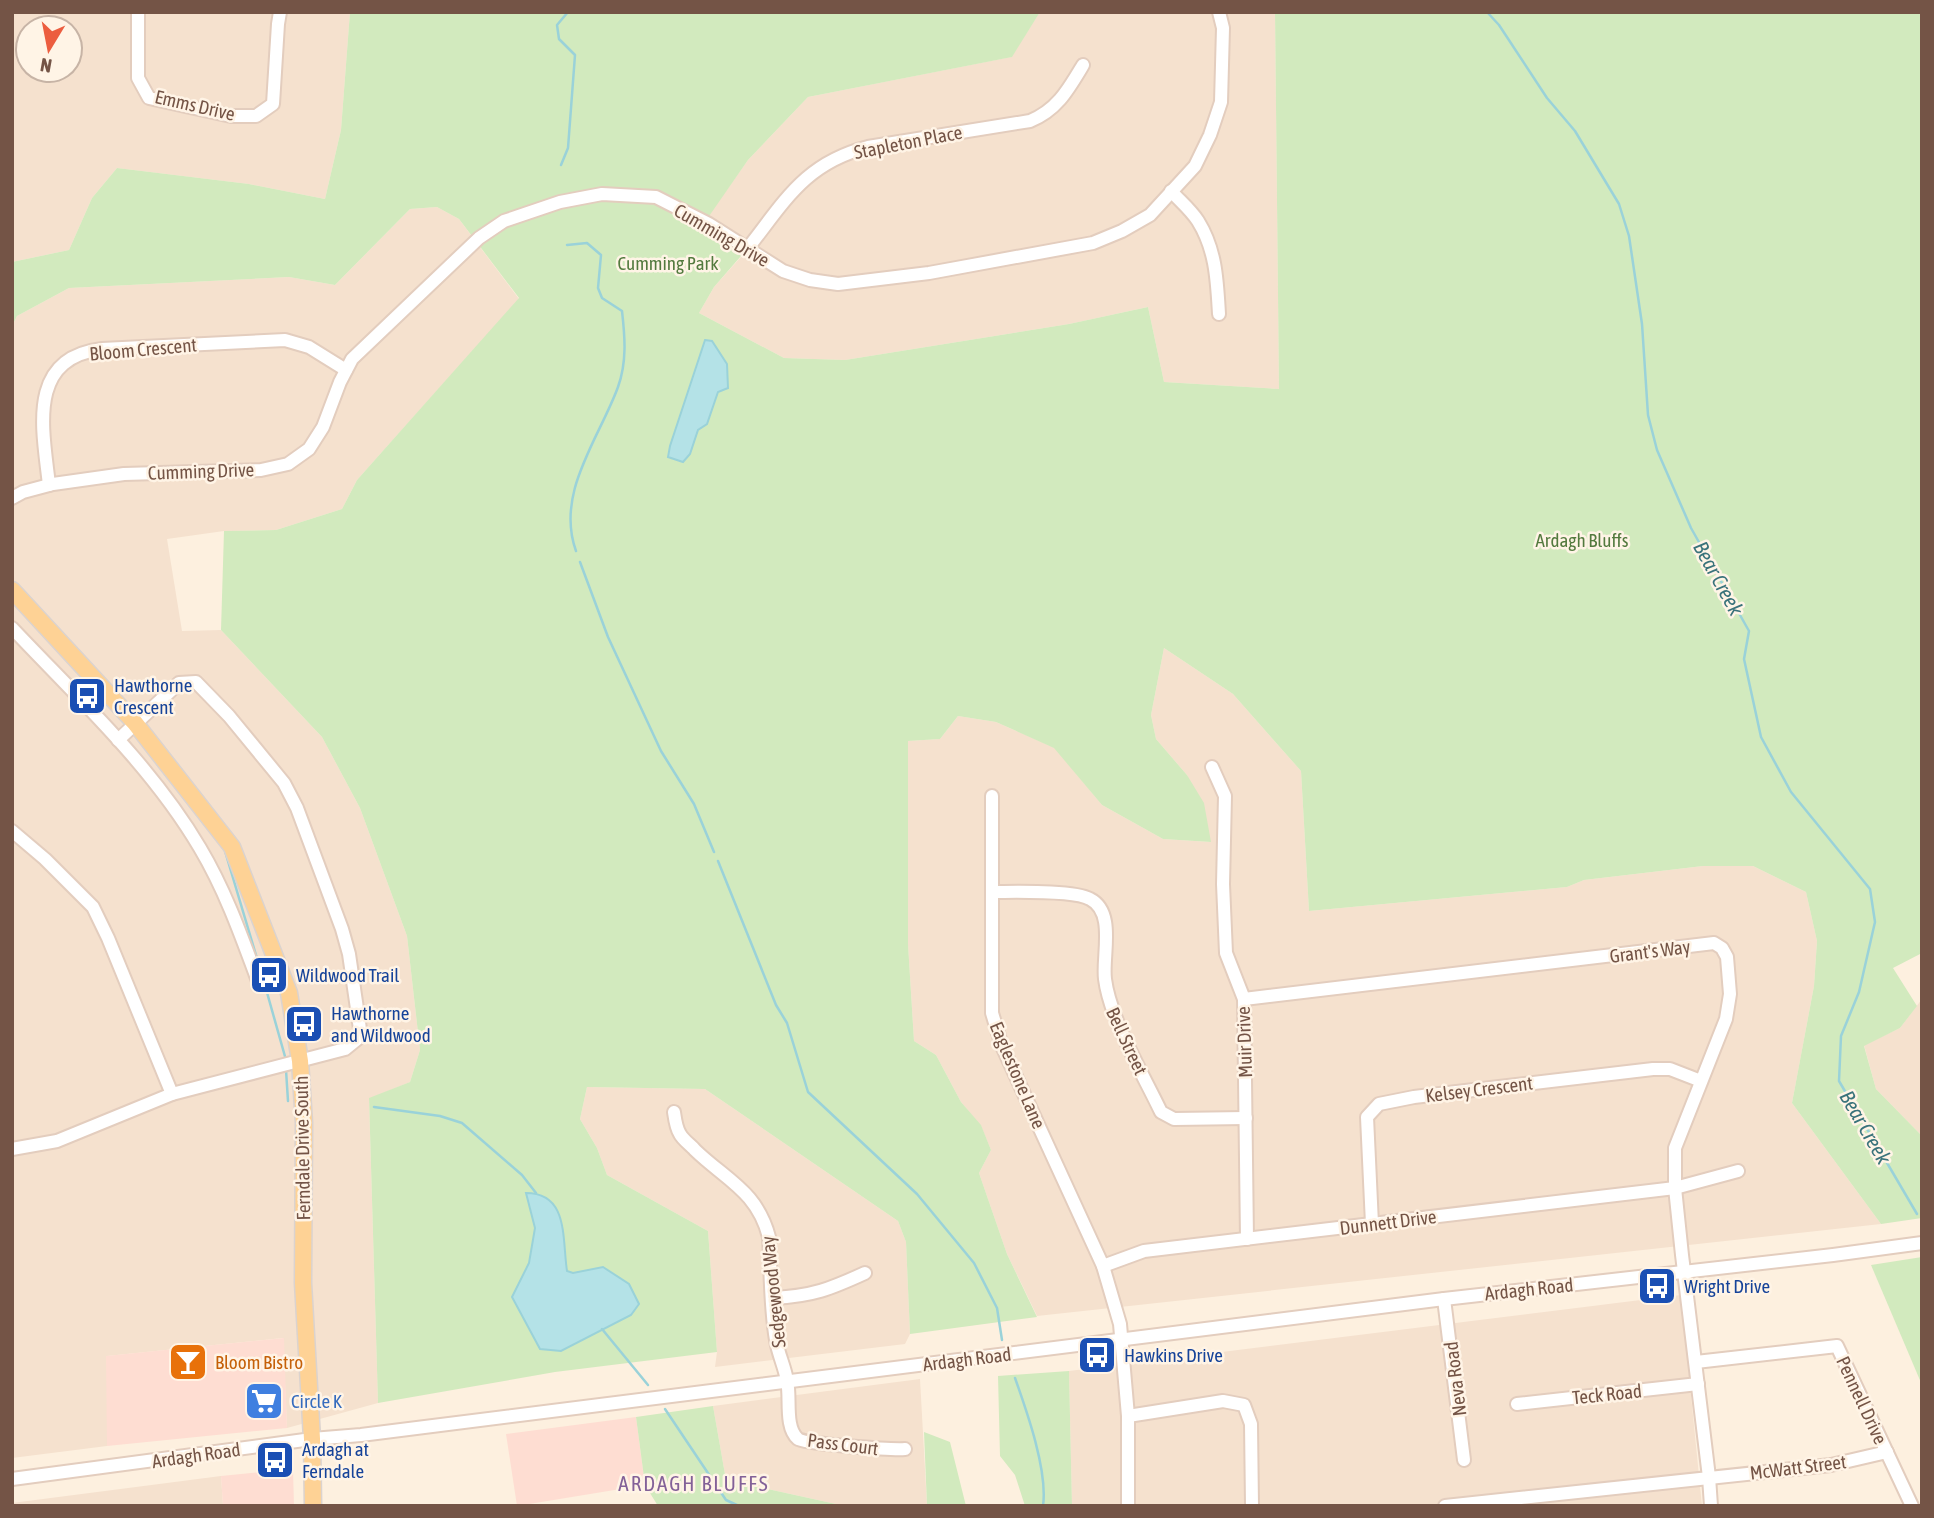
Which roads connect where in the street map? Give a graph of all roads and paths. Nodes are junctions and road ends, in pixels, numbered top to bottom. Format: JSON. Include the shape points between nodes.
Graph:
{"nodes":[{"id":1,"x":138,"y":12,"type":"edge"},
{"id":2,"x":281,"y":12,"type":"edge"},
{"id":3,"x":1219,"y":12,"type":"edge"},
{"id":4,"x":1083,"y":65,"type":"dead end"},
{"id":5,"x":1171,"y":191,"type":"junction"},
{"id":6,"x":748,"y":248,"type":"junction"},
{"id":7,"x":1219,"y":314,"type":"dead end"},
{"id":8,"x":346,"y":370,"type":"junction"},
{"id":9,"x":49,"y":485,"type":"junction"},
{"id":10,"x":12,"y":498,"type":"edge"},
{"id":11,"x":12,"y":590,"type":"edge"},
{"id":12,"x":12,"y":628,"type":"edge"},
{"id":13,"x":135,"y":723,"type":"junction"},
{"id":14,"x":118,"y":740,"type":"junction"},
{"id":15,"x":1212,"y":767,"type":"dead end"},
{"id":16,"x":992,"y":796,"type":"dead end"},
{"id":17,"x":12,"y":831,"type":"edge"},
{"id":18,"x":994,"y":892,"type":"junction"},
{"id":19,"x":287,"y":986,"type":"junction"},
{"id":20,"x":1244,"y":999,"type":"junction"},
{"id":21,"x":300,"y":1061,"type":"junction"},
{"id":22,"x":1701,"y":1081,"type":"junction"},
{"id":23,"x":173,"y":1094,"type":"junction"},
{"id":24,"x":674,"y":1112,"type":"dead end"},
{"id":25,"x":1246,"y":1118,"type":"junction"},
{"id":26,"x":12,"y":1149,"type":"edge"},
{"id":27,"x":1738,"y":1171,"type":"dead end"},
{"id":28,"x":1675,"y":1188,"type":"junction"},
{"id":29,"x":1372,"y":1224,"type":"junction"},
{"id":30,"x":1247,"y":1238,"type":"junction"},
{"id":31,"x":1922,"y":1243,"type":"edge"},
{"id":32,"x":1103,"y":1266,"type":"junction"},
{"id":33,"x":1685,"y":1272,"type":"junction"},
{"id":34,"x":865,"y":1273,"type":"dead end"},
{"id":35,"x":773,"y":1298,"type":"junction"},
{"id":36,"x":1444,"y":1299,"type":"junction"},
{"id":37,"x":1122,"y":1339,"type":"junction"},
{"id":38,"x":1696,"y":1362,"type":"junction"},
{"id":39,"x":787,"y":1381,"type":"junction"},
{"id":40,"x":1698,"y":1384,"type":"junction"},
{"id":41,"x":1517,"y":1404,"type":"dead end"},
{"id":42,"x":1128,"y":1416,"type":"junction"},
{"id":43,"x":312,"y":1439,"type":"junction"},
{"id":44,"x":905,"y":1449,"type":"dead end"},
{"id":45,"x":1887,"y":1452,"type":"junction"},
{"id":46,"x":1464,"y":1460,"type":"dead end"},
{"id":47,"x":1709,"y":1477,"type":"junction"},
{"id":48,"x":12,"y":1479,"type":"edge"},
{"id":49,"x":313,"y":1506,"type":"edge"},
{"id":50,"x":1128,"y":1506,"type":"edge"},
{"id":51,"x":1252,"y":1506,"type":"edge"},
{"id":52,"x":1445,"y":1506,"type":"edge"},
{"id":53,"x":1711,"y":1506,"type":"edge"},
{"id":54,"x":1912,"y":1506,"type":"edge"}],
"edges":[{"from":1,"to":2,"type":"street","name":"Emms Drive","via":[[138,78],[149,98],[231,116],[256,116],[273,104]]},
{"from":3,"to":5,"type":"street","name":"Cumming Drive","via":[[1223,28],[1221,102],[1195,166]]},
{"from":4,"to":6,"type":"street","name":"Stapleton Place","via":[[1053,109],[1030,121],[868,147],[835,158],[797,186]]},
{"from":5,"to":6,"type":"street","name":"Cumming Drive","via":[[1150,215],[1093,243],[929,273],[829,283],[783,271]]},
{"from":5,"to":7,"type":"street","via":[[1208,240],[1216,265]]},
{"from":6,"to":8,"type":"street","name":"Cumming Drive","via":[[656,197],[602,194],[560,202],[504,221],[479,238],[352,359]]},
{"from":8,"to":9,"type":"street","name":"Cumming Drive","via":[[323,428],[309,449],[288,464],[261,470],[124,474]]},
{"from":8,"to":9,"type":"street","name":"Bloom Crescent","via":[[307,346],[283,340],[104,348],[83,353],[63,362],[45,394],[42,424]]},
{"from":9,"to":10,"type":"street","name":"Cumming Drive"},
{"from":11,"to":13,"type":"main road","name":"Ferndale Drive South"},
{"from":12,"to":14,"type":"street"},
{"from":13,"to":14,"type":"street"},
{"from":13,"to":19,"type":"main road","name":"Ferndale Drive South","via":[[232,847]]},
{"from":13,"to":21,"type":"street","via":[[179,683],[196,682],[284,783],[297,808],[342,929],[361,1036],[345,1049]]},
{"from":14,"to":19,"type":"street","via":[[144,768],[199,846],[233,913],[258,981]]},
{"from":15,"to":20,"type":"street","name":"Muir Drive","via":[[1225,796],[1226,953]]},
{"from":16,"to":18,"type":"street","name":"Eaglestone Lane"},
{"from":17,"to":23,"type":"street","via":[[93,906]]},
{"from":18,"to":25,"type":"street","name":"Bell Street","via":[[1089,898],[1101,908],[1108,1000],[1161,1112],[1174,1119]]},
{"from":18,"to":32,"type":"street","name":"Eaglestone Lane","via":[[992,1013],[1002,1046]]},
{"from":19,"to":21,"type":"main road","name":"Ferndale Drive South"},
{"from":20,"to":22,"type":"street","name":"Grant's Way","via":[[1714,943],[1727,957],[1730,994],[1726,1019]]},
{"from":20,"to":25,"type":"street","name":"Muir Drive"},
{"from":21,"to":23,"type":"street"},
{"from":21,"to":43,"type":"main road","name":"Ferndale Drive South","via":[[303,1283]]},
{"from":22,"to":28,"type":"street","name":"Grant's Way","via":[[1675,1148]]},
{"from":22,"to":29,"type":"street","name":"Kelsey Crescent","via":[[1670,1069],[1653,1069],[1380,1104],[1367,1116]]},
{"from":23,"to":26,"type":"street","via":[[57,1141]]},
{"from":24,"to":35,"type":"street","name":"Sedgewood Way","via":[[680,1134],[760,1210],[769,1237]]},
{"from":25,"to":30,"type":"street","name":"Muir Drive"},
{"from":27,"to":28,"type":"street","name":"Dunnett Drive"},
{"from":28,"to":29,"type":"street","name":"Dunnett Drive"},
{"from":28,"to":33,"type":"street","name":"Grant's Way"},
{"from":29,"to":30,"type":"street","name":"Dunnett Drive"},
{"from":30,"to":32,"type":"street","name":"Dunnett Drive","via":[[1144,1251]]},
{"from":31,"to":33,"type":"street","name":"Ardagh Road"},
{"from":32,"to":37,"type":"street","name":"Eaglestone Lane"},
{"from":33,"to":36,"type":"street","name":"Ardagh Road"},
{"from":33,"to":38,"type":"street"},
{"from":34,"to":35,"type":"street","via":[[805,1296]]},
{"from":35,"to":39,"type":"street","name":"Sedgewood Way","via":[[776,1338]]},
{"from":36,"to":37,"type":"street","name":"Ardagh Road"},
{"from":36,"to":46,"type":"street","name":"Neva Road"},
{"from":37,"to":39,"type":"street","name":"Ardagh Road"},
{"from":37,"to":42,"type":"street"},
{"from":38,"to":40,"type":"street"},
{"from":38,"to":45,"type":"street","name":"Pennell Drive","via":[[1837,1346]]},
{"from":39,"to":43,"type":"street","name":"Ardagh Road"},
{"from":39,"to":44,"type":"street","name":"Pass Court","via":[[791,1426],[800,1440]]},
{"from":40,"to":41,"type":"street","name":"Teck Road"},
{"from":40,"to":47,"type":"street"},
{"from":42,"to":50,"type":"street"},
{"from":42,"to":51,"type":"street","via":[[1223,1401],[1244,1405],[1251,1424]]},
{"from":43,"to":48,"type":"street","name":"Ardagh Road"},
{"from":43,"to":49,"type":"main road","name":"Ferndale Drive South"},
{"from":45,"to":47,"type":"street","name":"McWatt Street","via":[[1831,1465]]},
{"from":45,"to":54,"type":"street","name":"Pennell Drive"},
{"from":47,"to":52,"type":"street","name":"McWatt Street"},
{"from":47,"to":53,"type":"street"}]}
